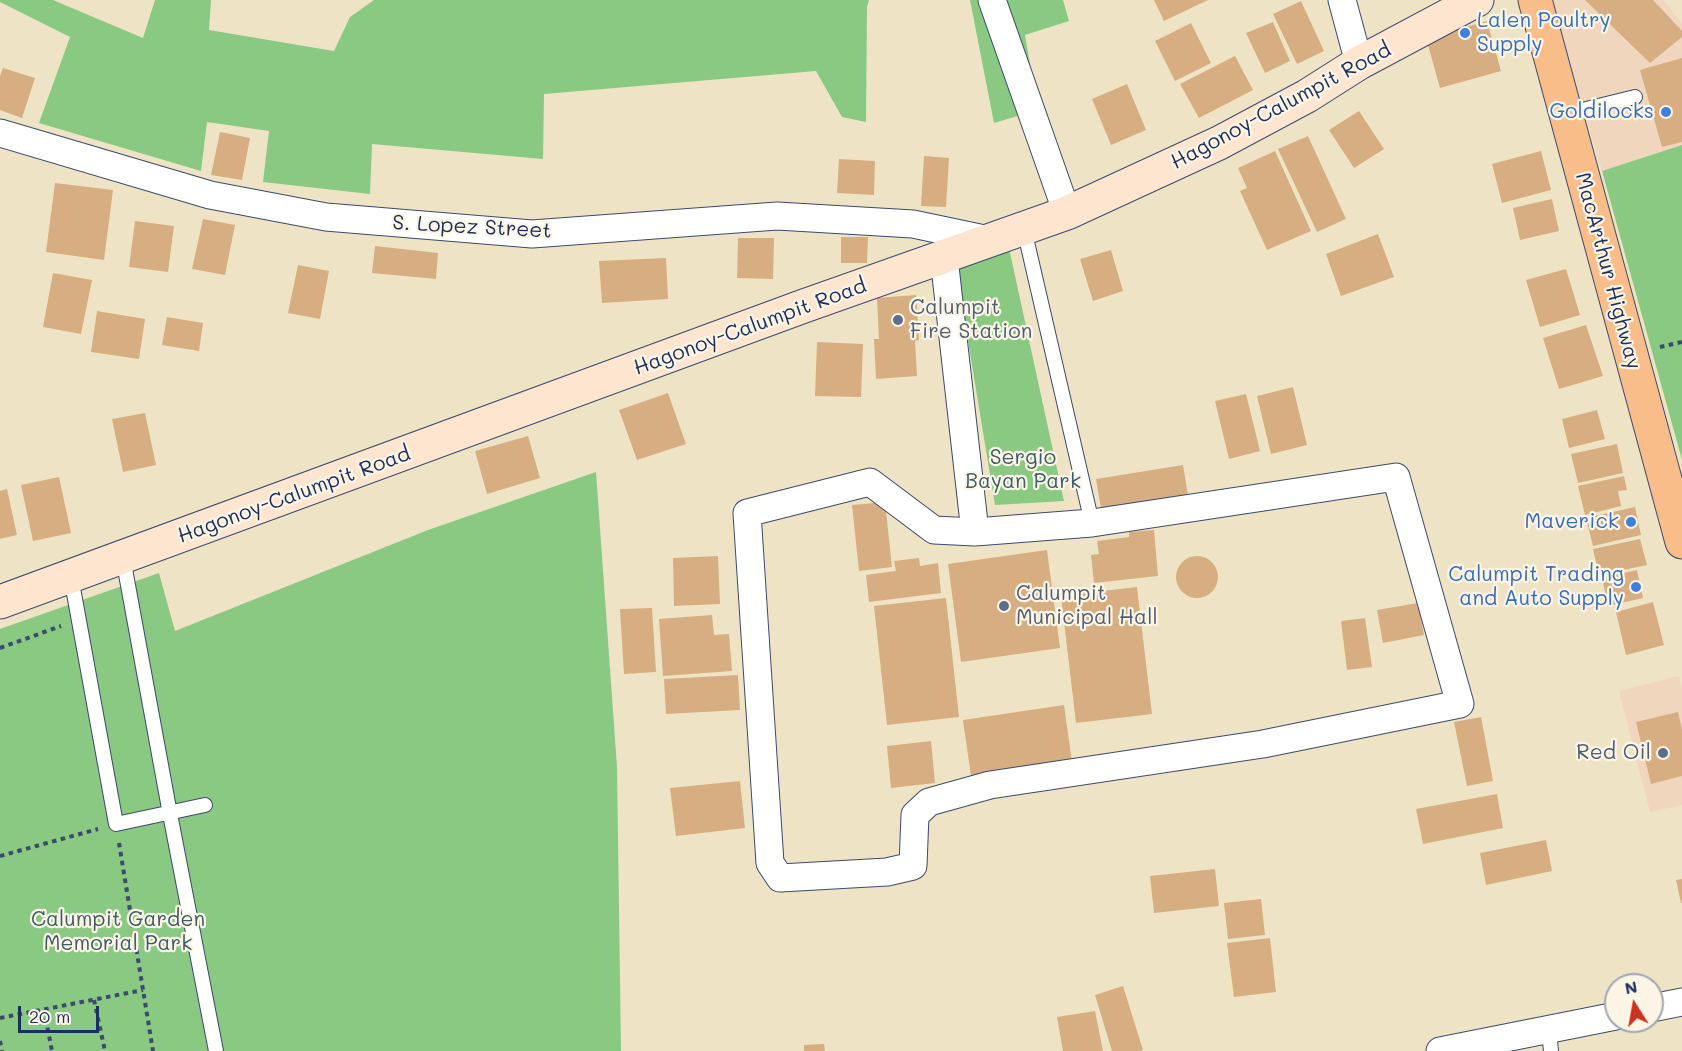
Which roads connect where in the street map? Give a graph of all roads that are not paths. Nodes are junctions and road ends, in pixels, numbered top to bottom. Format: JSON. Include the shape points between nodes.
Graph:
{"nodes":[{"id":1,"x":992,"y":0,"type":"edge"},
{"id":2,"x":1342,"y":0,"type":"edge"},
{"id":3,"x":1477,"y":0,"type":"edge"},
{"id":4,"x":1535,"y":0,"type":"edge"},
{"id":5,"x":1359,"y":63,"type":"junction"},
{"id":6,"x":1635,"y":97,"type":"dead end"},
{"id":7,"x":1566,"y":114,"type":"junction"},
{"id":8,"x":0,"y":133,"type":"edge"},
{"id":9,"x":1067,"y":213,"type":"junction"},
{"id":10,"x":1024,"y":229,"type":"junction"},
{"id":11,"x":989,"y":240,"type":"junction"},
{"id":12,"x":944,"y":258,"type":"junction"},
{"id":13,"x":1092,"y":523,"type":"junction"},
{"id":14,"x":975,"y":532,"type":"junction"},
{"id":15,"x":1682,"y":542,"type":"edge"},
{"id":16,"x":123,"y":558,"type":"junction"},
{"id":17,"x":71,"y":577,"type":"junction"},
{"id":18,"x":0,"y":602,"type":"edge"},
{"id":19,"x":205,"y":805,"type":"dead end"},
{"id":20,"x":170,"y":814,"type":"junction"},
{"id":21,"x":1682,"y":1002,"type":"edge"},
{"id":22,"x":1664,"y":1006,"type":"edge"},
{"id":23,"x":1604,"y":1021,"type":"edge"},
{"id":24,"x":1550,"y":1041,"type":"edge"},
{"id":25,"x":216,"y":1051,"type":"edge"},
{"id":26,"x":1440,"y":1051,"type":"edge"}],
"edges":[{"from":1,"to":9,"type":"street"},
{"from":2,"to":5,"type":"street"},
{"from":3,"to":5,"type":"main road","name":"Hagonoy-Calumpit Road"},
{"from":4,"to":7,"type":"highway","name":"MacArthur Highway"},
{"from":5,"to":9,"type":"main road","name":"Hagonoy-Calumpit Road","via":[[1219,143]]},
{"from":6,"to":7,"type":"lane"},
{"from":7,"to":15,"type":"highway","name":"MacArthur Highway"},
{"from":8,"to":11,"type":"street","name":"S. Lopez Street","via":[[210,195],[326,216],[532,234],[777,216],[913,224]]},
{"from":9,"to":10,"type":"main road","name":"Hagonoy-Calumpit Road"},
{"from":10,"to":11,"type":"main road","name":"Hagonoy-Calumpit Road"},
{"from":10,"to":13,"type":"lane"},
{"from":11,"to":12,"type":"main road","name":"Hagonoy-Calumpit Road"},
{"from":12,"to":14,"type":"street"},
{"from":12,"to":16,"type":"main road","name":"Hagonoy-Calumpit Road"},
{"from":13,"to":14,"type":"street"},
{"from":13,"to":14,"type":"street","via":[[1396,477],[1460,704],[1263,744],[990,785],[929,802],[915,815],[914,866],[887,872],[780,878],[770,863],[747,513],[870,482],[934,530]]},
{"from":16,"to":17,"type":"main road","name":"Hagonoy-Calumpit Road"},
{"from":16,"to":20,"type":"lane"},
{"from":17,"to":18,"type":"main road","name":"Hagonoy-Calumpit Road"},
{"from":17,"to":20,"type":"lane","via":[[116,824]]},
{"from":19,"to":20,"type":"lane"},
{"from":20,"to":25,"type":"lane"},
{"from":21,"to":22,"type":"street"},
{"from":23,"to":24,"type":"street"},
{"from":24,"to":26,"type":"street"}]}
